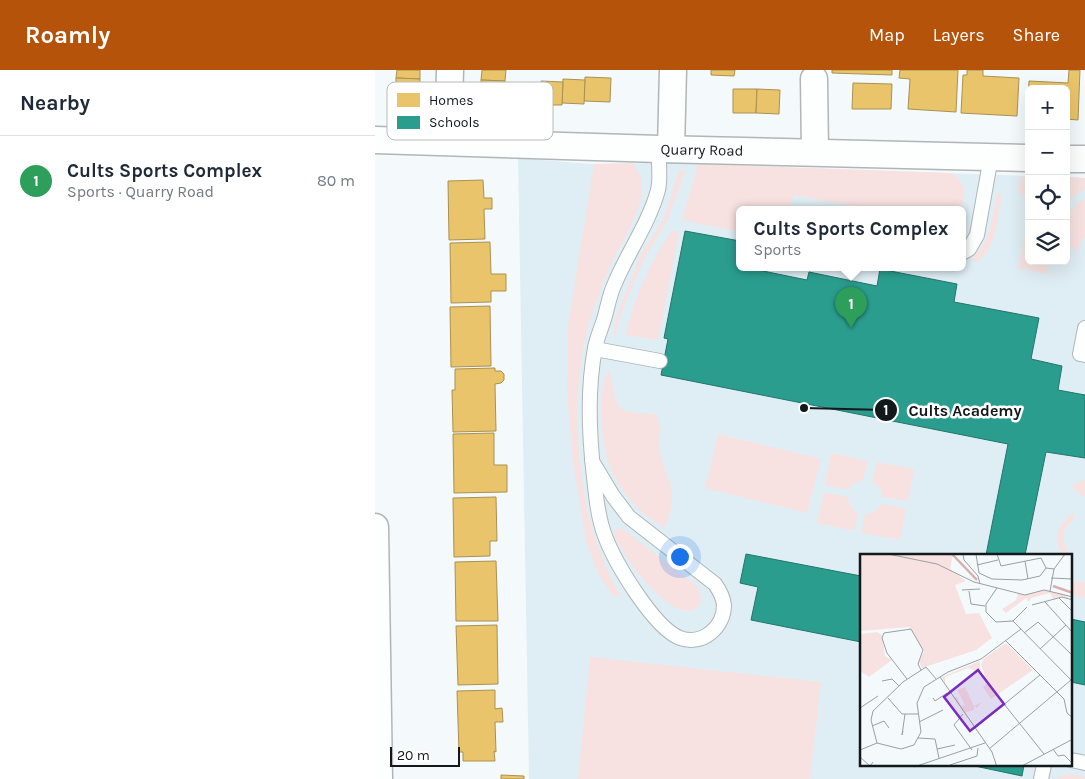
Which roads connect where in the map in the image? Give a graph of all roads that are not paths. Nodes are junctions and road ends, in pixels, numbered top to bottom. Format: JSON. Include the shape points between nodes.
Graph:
{"nodes":[{"id":1,"x":673,"y":70,"type":"edge"},
{"id":2,"x":813,"y":79,"type":"dead end"},
{"id":3,"x":375,"y":140,"type":"edge"},
{"id":4,"x":448,"y":142,"type":"joint"},
{"id":5,"x":665,"y":149,"type":"junction"},
{"id":6,"x":815,"y":152,"type":"junction"},
{"id":7,"x":991,"y":157,"type":"junction"},
{"id":8,"x":1025,"y":158,"type":"edge"},
{"id":9,"x":1070,"y":159,"type":"edge"},
{"id":10,"x":1085,"y":159,"type":"edge"},
{"id":11,"x":966,"y":251,"type":"edge"},
{"id":12,"x":1085,"y":328,"type":"edge"},
{"id":13,"x":595,"y":349,"type":"junction"},
{"id":14,"x":1085,"y":355,"type":"edge"},
{"id":15,"x":660,"y":361,"type":"dead end"},
{"id":16,"x":592,"y":461,"type":"junction"},
{"id":17,"x":375,"y":527,"type":"edge"},
{"id":18,"x":1044,"y":766,"type":"edge"},
{"id":19,"x":378,"y":778,"type":"edge"},
{"id":20,"x":1041,"y":779,"type":"edge"}],
"edges":[{"from":1,"to":5,"type":"street"},
{"from":2,"to":6,"type":"street"},
{"from":3,"to":4,"type":"street","name":"Quarry Road"},
{"from":4,"to":5,"type":"street","name":"Quarry Road"},
{"from":5,"to":6,"type":"street","name":"Quarry Road"},
{"from":5,"to":13,"type":"lane","via":[[658,189],[641,232],[614,284]]},
{"from":6,"to":7,"type":"street","name":"Quarry Road"},
{"from":7,"to":8,"type":"street","name":"Quarry Road"},
{"from":7,"to":11,"type":"lane","via":[[977,235]]},
{"from":9,"to":10,"type":"street"},
{"from":12,"to":14,"type":"lane","via":[[1080,354]]},
{"from":13,"to":15,"type":"lane"},
{"from":13,"to":16,"type":"lane","via":[[589,402]]},
{"from":16,"to":16,"type":"lane","via":[[629,517],[715,584],[722,595],[723,605],[720,621],[710,634],[690,641],[679,638],[669,632],[642,602],[605,536]]},
{"from":17,"to":19,"type":"street"},
{"from":18,"to":20,"type":"lane"}]}
